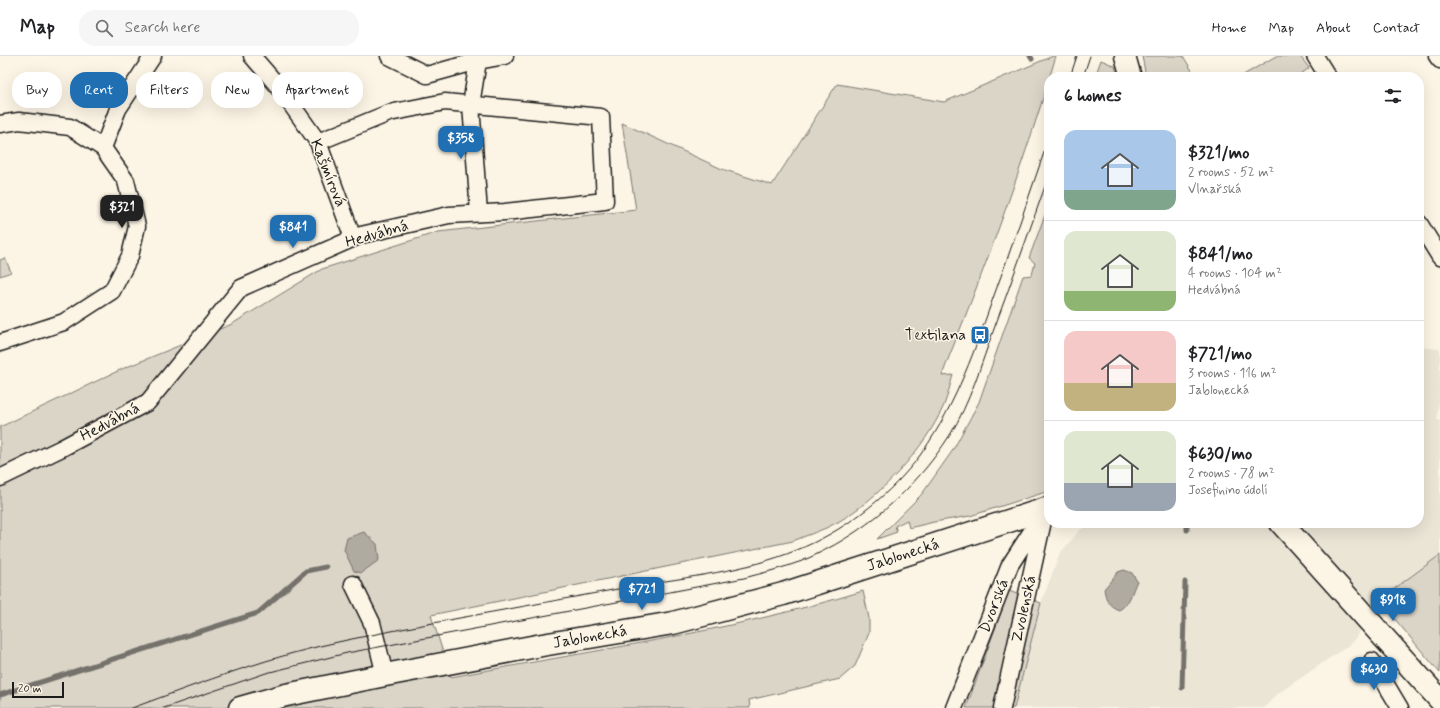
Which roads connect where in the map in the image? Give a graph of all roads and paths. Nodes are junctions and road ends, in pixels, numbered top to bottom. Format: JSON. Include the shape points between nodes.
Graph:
{"nodes":[{"id":1,"x":153,"y":56,"type":"edge"},
{"id":2,"x":252,"y":56,"type":"edge"},
{"id":3,"x":389,"y":56,"type":"edge"},
{"id":4,"x":504,"y":56,"type":"edge"},
{"id":5,"x":1125,"y":56,"type":"edge"},
{"id":6,"x":1315,"y":56,"type":"edge"},
{"id":7,"x":1437,"y":56,"type":"edge"},
{"id":8,"x":1440,"y":60,"type":"edge"},
{"id":9,"x":478,"y":61,"type":"junction"},
{"id":10,"x":1130,"y":72,"type":"edge"},
{"id":11,"x":1325,"y":72,"type":"edge"},
{"id":12,"x":472,"y":105,"type":"junction"},
{"id":13,"x":0,"y":124,"type":"edge"},
{"id":14,"x":318,"y":142,"type":"junction"},
{"id":15,"x":103,"y":148,"type":"junction"},
{"id":16,"x":479,"y":213,"type":"junction"},
{"id":17,"x":1424,"y":231,"type":"edge"},
{"id":18,"x":353,"y":238,"type":"junction"},
{"id":19,"x":1440,"y":257,"type":"edge"},
{"id":20,"x":0,"y":343,"type":"edge"},
{"id":21,"x":0,"y":478,"type":"edge"},
{"id":22,"x":1044,"y":510,"type":"edge"},
{"id":23,"x":1044,"y":514,"type":"edge"},
{"id":24,"x":1044,"y":522,"type":"edge"},
{"id":25,"x":1285,"y":528,"type":"edge"},
{"id":26,"x":353,"y":584,"type":"dead end"},
{"id":27,"x":1372,"y":661,"type":"dead end"},
{"id":28,"x":386,"y":675,"type":"junction"},
{"id":29,"x":1440,"y":700,"type":"edge"},
{"id":30,"x":240,"y":708,"type":"edge"},
{"id":31,"x":954,"y":708,"type":"edge"},
{"id":32,"x":1002,"y":708,"type":"edge"},
{"id":33,"x":1400,"y":708,"type":"edge"}],
"edges":[{"from":1,"to":15,"type":"street","via":[[118,109]]},
{"from":2,"to":14,"type":"street","name":"Kašmírová","via":[[278,86]]},
{"from":3,"to":9,"type":"street","via":[[427,75]]},
{"from":4,"to":9,"type":"street"},
{"from":5,"to":10,"type":"street"},
{"from":6,"to":11,"type":"street"},
{"from":7,"to":8,"type":"street"},
{"from":9,"to":12,"type":"street"},
{"from":12,"to":14,"type":"street","via":[[445,102],[389,113]]},
{"from":12,"to":16,"type":"street"},
{"from":12,"to":16,"type":"street","name":"Hedvábná","via":[[601,117],[605,201]]},
{"from":13,"to":15,"type":"street","via":[[19,121],[70,127]]},
{"from":14,"to":18,"type":"street","name":"Kašmírová"},
{"from":15,"to":20,"type":"street","via":[[126,182],[137,226],[130,256],[112,291],[64,322]]},
{"from":16,"to":18,"type":"street","name":"Hedvábná","via":[[449,215]]},
{"from":17,"to":19,"type":"street"},
{"from":18,"to":21,"type":"street","name":"Hedvábná","via":[[241,288],[148,402]]},
{"from":22,"to":28,"type":"main road","name":"Jablonecká","via":[[782,594],[673,623]]},
{"from":23,"to":31,"type":"street","name":"Dvorská","via":[[1010,565]]},
{"from":24,"to":32,"type":"street","name":"Zvolenská"},
{"from":25,"to":29,"type":"main road"},
{"from":26,"to":28,"type":"street","via":[[372,623]]},
{"from":27,"to":33,"type":"street"},
{"from":28,"to":30,"type":"main road","name":"Jablonecká"}]}
